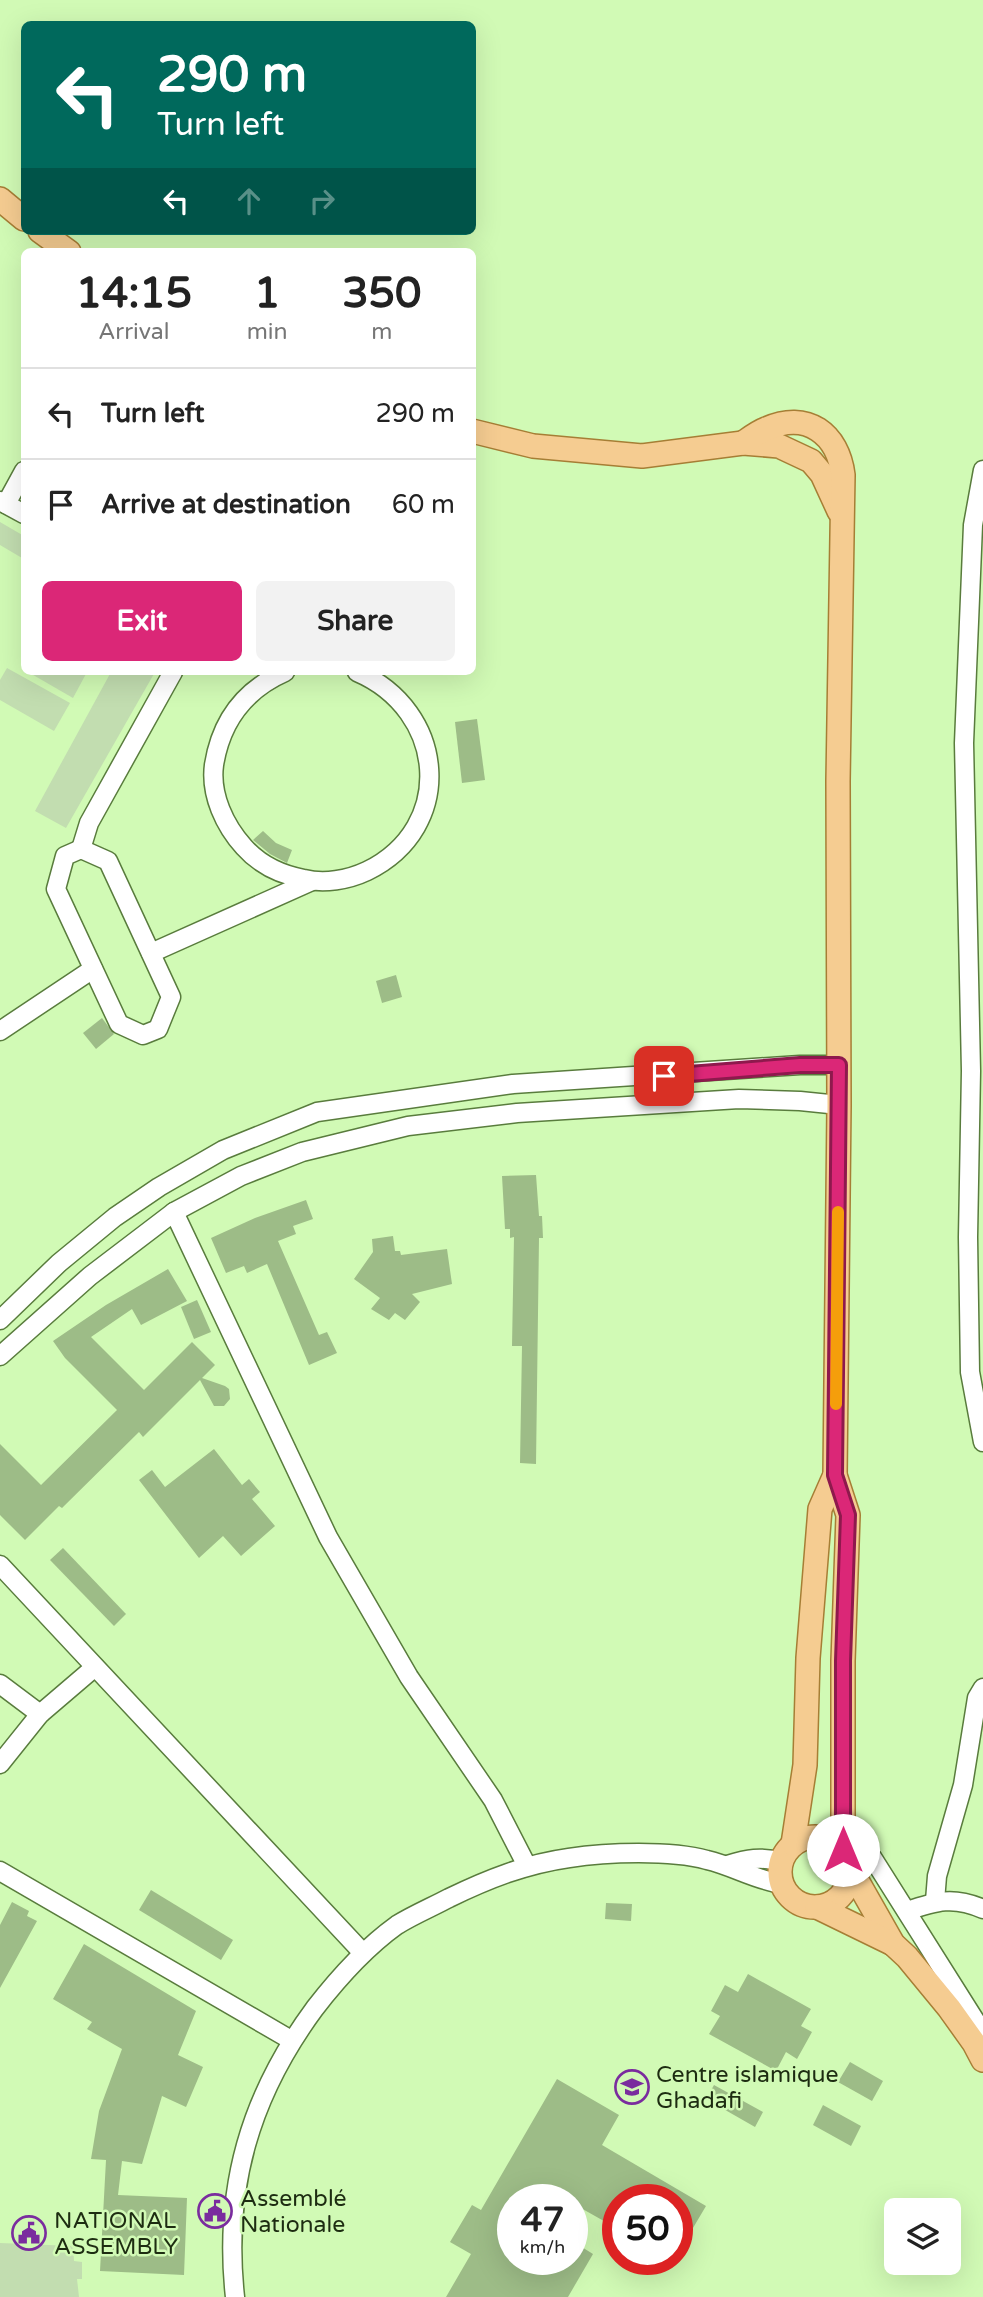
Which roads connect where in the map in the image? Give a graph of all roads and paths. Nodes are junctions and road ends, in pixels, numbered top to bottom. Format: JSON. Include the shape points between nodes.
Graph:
{"nodes":[{"id":1,"x":0,"y":199,"type":"edge"},
{"id":2,"x":21,"y":216,"type":"edge"},
{"id":3,"x":46,"y":235,"type":"edge"},
{"id":4,"x":63,"y":248,"type":"edge"},
{"id":5,"x":476,"y":432,"type":"edge"},
{"id":6,"x":983,"y":470,"type":"edge"},
{"id":7,"x":21,"y":476,"type":"edge"},
{"id":8,"x":3,"y":503,"type":"edge"},
{"id":9,"x":21,"y":512,"type":"edge"},
{"id":10,"x":171,"y":675,"type":"edge"},
{"id":11,"x":280,"y":675,"type":"edge"},
{"id":12,"x":364,"y":675,"type":"edge"},
{"id":13,"x":81,"y":849,"type":"junction"},
{"id":14,"x":312,"y":881,"type":"junction"},
{"id":15,"x":151,"y":953,"type":"junction"},
{"id":16,"x":93,"y":969,"type":"junction"},
{"id":17,"x":0,"y":1031,"type":"edge"},
{"id":18,"x":839,"y":1065,"type":"junction"},
{"id":19,"x":839,"y":1105,"type":"junction"},
{"id":20,"x":174,"y":1212,"type":"junction"},
{"id":21,"x":0,"y":1320,"type":"edge"},
{"id":22,"x":0,"y":1356,"type":"edge"},
{"id":23,"x":983,"y":1442,"type":"edge"},
{"id":24,"x":835,"y":1475,"type":"junction"},
{"id":25,"x":0,"y":1565,"type":"edge"},
{"id":26,"x":95,"y":1667,"type":"junction"},
{"id":27,"x":983,"y":1688,"type":"edge"},
{"id":28,"x":2,"y":1690,"type":"edge"},
{"id":29,"x":40,"y":1714,"type":"junction"},
{"id":30,"x":977,"y":1728,"type":"edge"},
{"id":31,"x":0,"y":1765,"type":"edge"},
{"id":32,"x":872,"y":1857,"type":"dead end"},
{"id":33,"x":847,"y":1860,"type":"junction"},
{"id":34,"x":786,"y":1864,"type":"junction"},
{"id":35,"x":527,"y":1866,"type":"junction"},
{"id":36,"x":0,"y":1871,"type":"edge"},
{"id":37,"x":935,"y":1901,"type":"junction"},
{"id":38,"x":817,"y":1907,"type":"junction"},
{"id":39,"x":983,"y":1909,"type":"edge"},
{"id":40,"x":907,"y":1912,"type":"junction"},
{"id":41,"x":894,"y":1944,"type":"junction"},
{"id":42,"x":363,"y":1953,"type":"junction"},
{"id":43,"x":983,"y":2033,"type":"edge"},
{"id":44,"x":291,"y":2040,"type":"junction"},
{"id":45,"x":983,"y":2060,"type":"edge"},
{"id":46,"x":235,"y":2297,"type":"edge"}],
"edges":[{"from":1,"to":2,"type":"main road"},
{"from":3,"to":4,"type":"main road"},
{"from":5,"to":18,"type":"main road","via":[[533,446],[642,456],[743,443],[767,428],[787,423],[807,424],[834,444],[843,475]]},
{"from":6,"to":23,"type":"street","via":[[972,525],[964,743],[971,1071],[970,1372]]},
{"from":7,"to":8,"type":"street"},
{"from":8,"to":9,"type":"street"},
{"from":10,"to":13,"type":"street","via":[[89,823]]},
{"from":11,"to":14,"type":"street","via":[[252,691],[226,724],[214,769],[216,796],[234,837],[250,854],[289,876]]},
{"from":12,"to":14,"type":"street","via":[[393,693],[410,712],[426,747],[430,770],[423,810],[403,846],[380,865],[359,875]]},
{"from":13,"to":15,"type":"street","via":[[108,861]]},
{"from":13,"to":16,"type":"street","via":[[65,856],[56,889]]},
{"from":14,"to":15,"type":"street"},
{"from":15,"to":16,"type":"street","via":[[171,997],[159,1029],[143,1035],[119,1024]]},
{"from":16,"to":17,"type":"street"},
{"from":18,"to":19,"type":"main road"},
{"from":18,"to":21,"type":"street","via":[[513,1084],[317,1112],[223,1150],[159,1187],[59,1263]]},
{"from":19,"to":20,"type":"street","via":[[739,1099],[517,1113],[408,1126],[302,1152],[241,1176]]},
{"from":19,"to":24,"type":"main road"},
{"from":20,"to":22,"type":"street","via":[[90,1276]]},
{"from":20,"to":35,"type":"street","via":[[328,1537],[409,1677],[493,1800]]},
{"from":24,"to":33,"type":"main road","via":[[848,1515],[843,1661]]},
{"from":24,"to":34,"type":"main road","via":[[820,1509],[805,1765]]},
{"from":25,"to":26,"type":"street"},
{"from":26,"to":29,"type":"street"},
{"from":26,"to":42,"type":"street"},
{"from":27,"to":30,"type":"street","via":[[977,1698]]},
{"from":28,"to":29,"type":"street"},
{"from":29,"to":31,"type":"street"},
{"from":30,"to":37,"type":"street","via":[[937,1876]]},
{"from":32,"to":40,"type":"street"},
{"from":33,"to":34,"type":"main road","via":[[835,1842],[814,1836]]},
{"from":33,"to":38,"type":"main road","via":[[850,1881],[838,1900]]},
{"from":33,"to":41,"type":"main road"},
{"from":34,"to":35,"type":"street","via":[[750,1858],[727,1865],[634,1854],[570,1857]]},
{"from":34,"to":38,"type":"main road","via":[[788,1894],[806,1906]]},
{"from":35,"to":42,"type":"street","via":[[486,1880],[399,1924]]},
{"from":36,"to":44,"type":"street"},
{"from":37,"to":39,"type":"street","via":[[953,1900]]},
{"from":37,"to":40,"type":"street"},
{"from":38,"to":41,"type":"main road"},
{"from":40,"to":43,"type":"street"},
{"from":41,"to":45,"type":"main road","via":[[949,2008]]},
{"from":42,"to":44,"type":"street"},
{"from":44,"to":46,"type":"street","via":[[252,2121],[242,2161],[233,2209]]}]}
